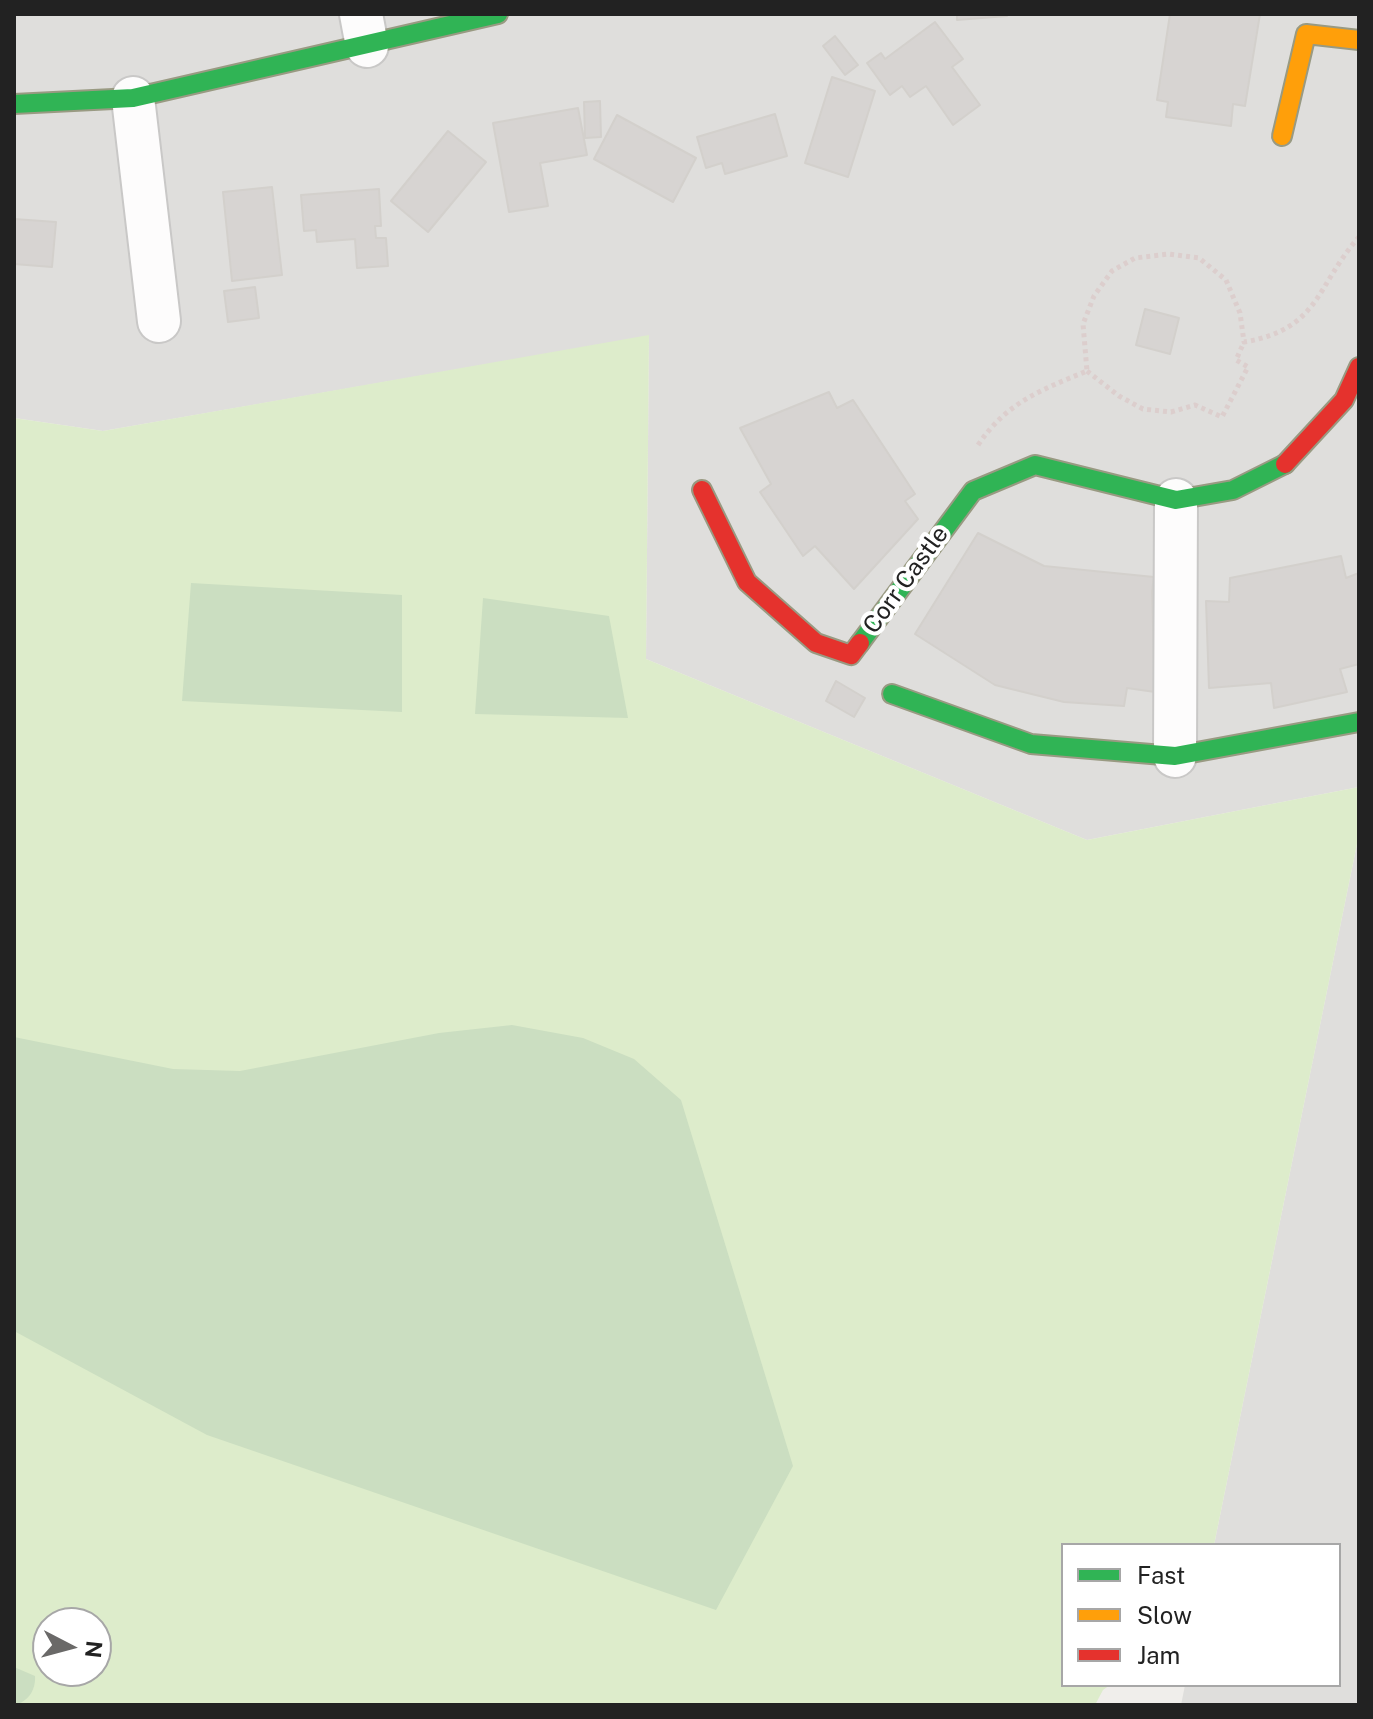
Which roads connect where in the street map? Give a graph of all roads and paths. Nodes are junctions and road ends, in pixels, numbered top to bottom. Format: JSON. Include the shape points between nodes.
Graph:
{"nodes":[{"id":1,"x":498,"y":14,"type":"edge"},
{"id":2,"x":364,"y":30,"type":"edge"},
{"id":3,"x":1359,"y":40,"type":"edge"},
{"id":4,"x":133,"y":98,"type":"junction"},
{"id":5,"x":14,"y":104,"type":"edge"},
{"id":6,"x":1282,"y":136,"type":"dead end"},
{"id":7,"x":1359,"y":237,"type":"edge"},
{"id":8,"x":159,"y":321,"type":"dead end"},
{"id":9,"x":1244,"y":342,"type":"junction"},
{"id":10,"x":1359,"y":367,"type":"edge"},
{"id":11,"x":1087,"y":371,"type":"junction"},
{"id":12,"x":976,"y":449,"type":"dead end"},
{"id":13,"x":702,"y":490,"type":"dead end"},
{"id":14,"x":1176,"y":500,"type":"junction"},
{"id":15,"x":892,"y":694,"type":"dead end"},
{"id":16,"x":1359,"y":722,"type":"edge"},
{"id":17,"x":1175,"y":756,"type":"junction"}],
"edges":[{"from":1,"to":2,"type":"street"},
{"from":2,"to":4,"type":"street"},
{"from":3,"to":6,"type":"street","via":[[1306,34]]},
{"from":4,"to":5,"type":"street"},
{"from":4,"to":8,"type":"street"},
{"from":7,"to":9,"type":"path","via":[[1307,314],[1270,337]]},
{"from":9,"to":11,"type":"path","via":[[1236,360],[1248,367],[1222,417],[1195,405],[1171,412],[1143,409]]},
{"from":9,"to":11,"type":"path","via":[[1240,313],[1226,280],[1199,258],[1135,258],[1112,271],[1094,296],[1083,324]]},
{"from":10,"to":14,"type":"street","name":"Corr Castle","via":[[1344,400],[1286,464],[1233,490]]},
{"from":11,"to":12,"type":"path","via":[[1032,394],[1004,413]]},
{"from":13,"to":14,"type":"street","name":"Corr Castle","via":[[747,582],[816,643],[851,655],[973,491],[1035,465]]},
{"from":14,"to":17,"type":"street"},
{"from":15,"to":17,"type":"street","via":[[1031,744]]},
{"from":16,"to":17,"type":"street"}]}
